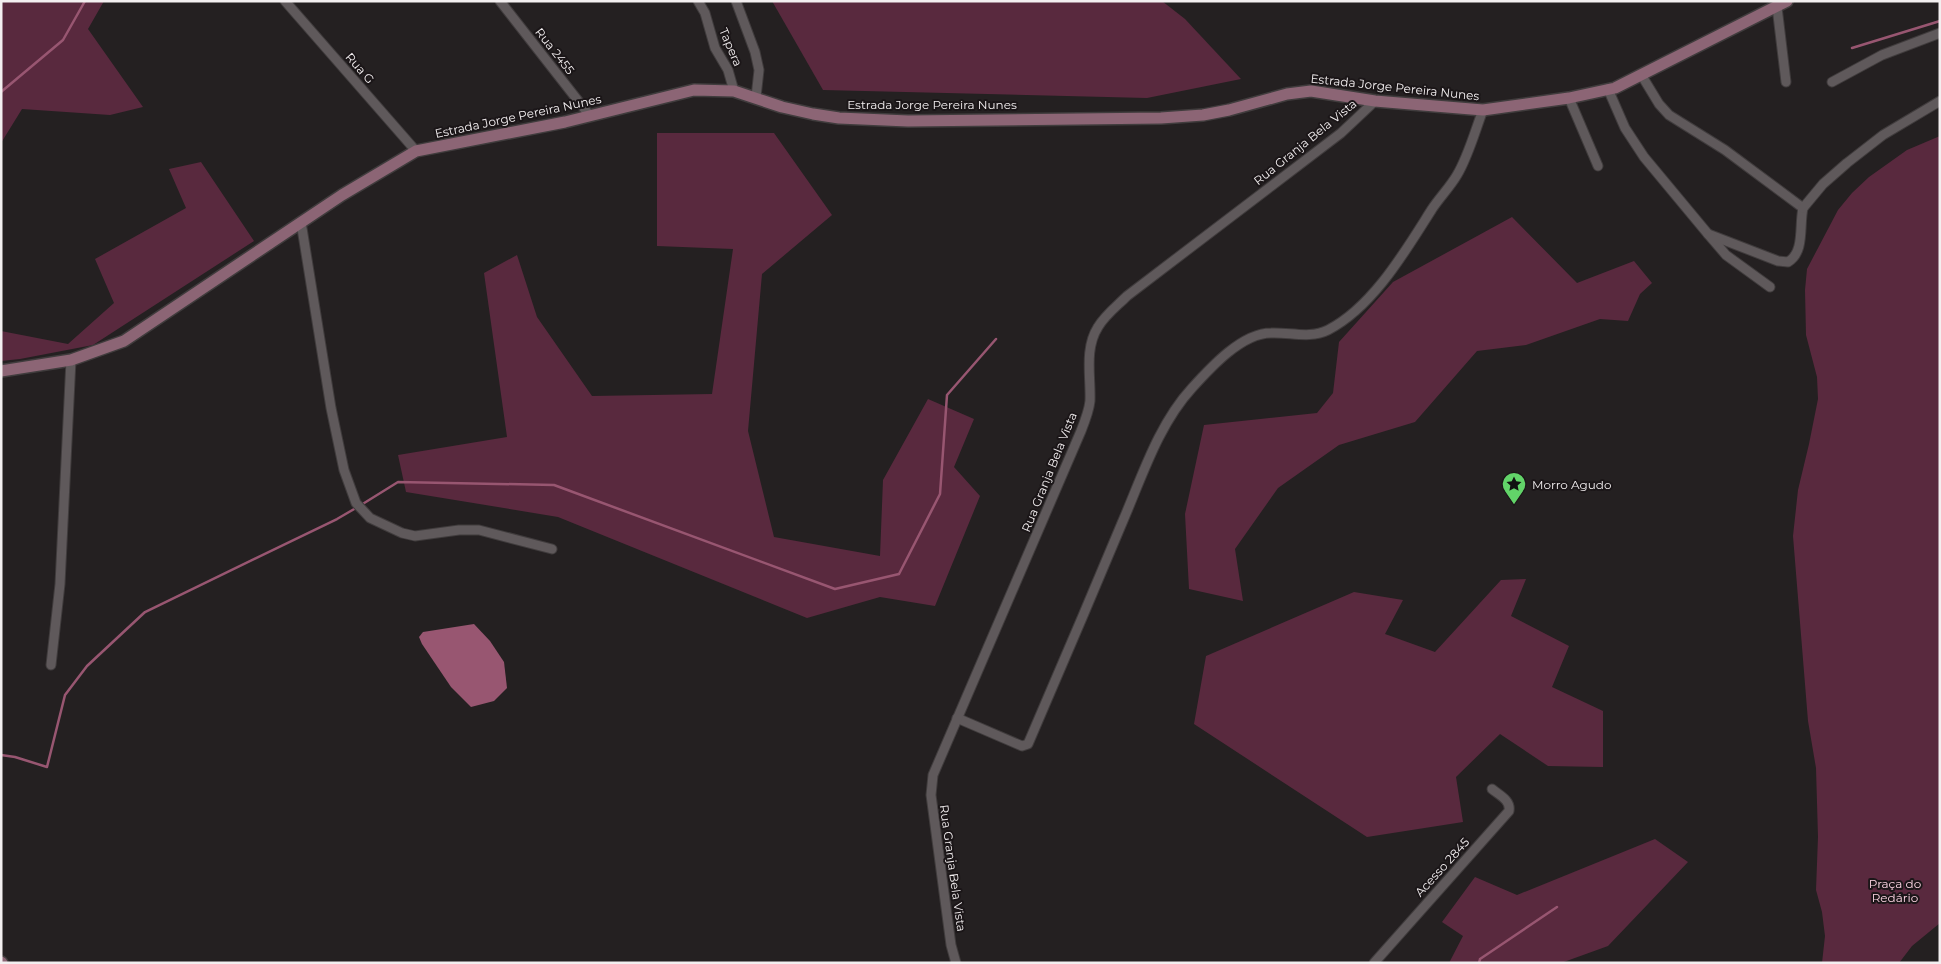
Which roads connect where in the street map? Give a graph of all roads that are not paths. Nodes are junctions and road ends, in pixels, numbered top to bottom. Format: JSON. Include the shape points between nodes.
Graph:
{"nodes":[{"id":1,"x":285,"y":1,"type":"edge"},
{"id":2,"x":500,"y":1,"type":"edge"},
{"id":3,"x":698,"y":1,"type":"edge"},
{"id":4,"x":736,"y":1,"type":"edge"},
{"id":5,"x":1787,"y":1,"type":"edge"},
{"id":6,"x":1777,"y":7,"type":"junction"},
{"id":7,"x":1940,"y":33,"type":"edge"},
{"id":8,"x":1642,"y":76,"type":"junction"},
{"id":9,"x":1786,"y":82,"type":"dead end"},
{"id":10,"x":1832,"y":82,"type":"dead end"},
{"id":11,"x":1608,"y":89,"type":"junction"},
{"id":12,"x":734,"y":91,"type":"junction"},
{"id":13,"x":756,"y":97,"type":"junction"},
{"id":14,"x":1569,"y":98,"type":"junction"},
{"id":15,"x":1375,"y":101,"type":"junction"},
{"id":16,"x":1940,"y":101,"type":"edge"},
{"id":17,"x":1483,"y":110,"type":"junction"},
{"id":18,"x":590,"y":116,"type":"junction"},
{"id":19,"x":416,"y":151,"type":"junction"},
{"id":20,"x":1598,"y":166,"type":"dead end"},
{"id":21,"x":1803,"y":208,"type":"junction"},
{"id":22,"x":301,"y":222,"type":"junction"},
{"id":23,"x":1708,"y":234,"type":"junction"},
{"id":24,"x":1770,"y":287,"type":"dead end"},
{"id":25,"x":71,"y":360,"type":"junction"},
{"id":26,"x":1,"y":371,"type":"edge"},
{"id":27,"x":552,"y":549,"type":"dead end"},
{"id":28,"x":51,"y":665,"type":"dead end"},
{"id":29,"x":957,"y":718,"type":"junction"},
{"id":30,"x":1492,"y":789,"type":"dead end"},
{"id":31,"x":956,"y":963,"type":"edge"},
{"id":32,"x":1374,"y":963,"type":"edge"}],
"edges":[{"from":1,"to":19,"type":"street","name":"Rua G"},
{"from":2,"to":18,"type":"street","name":"Rua 2455"},
{"from":3,"to":12,"type":"street","name":"Tapera"},
{"from":4,"to":13,"type":"street","via":[[759,70]]},
{"from":5,"to":6,"type":"street","name":"Estrada Jorge Pereira Nunes"},
{"from":6,"to":8,"type":"street","name":"Estrada Jorge Pereira Nunes"},
{"from":6,"to":9,"type":"street"},
{"from":7,"to":10,"type":"street","via":[[1882,55]]},
{"from":8,"to":11,"type":"street","name":"Estrada Jorge Pereira Nunes"},
{"from":8,"to":21,"type":"street","via":[[1669,115],[1725,150]]},
{"from":11,"to":14,"type":"street","name":"Estrada Jorge Pereira Nunes"},
{"from":11,"to":23,"type":"street","via":[[1625,128],[1644,157]]},
{"from":12,"to":13,"type":"street","name":"Estrada Jorge Pereira Nunes"},
{"from":12,"to":18,"type":"street","name":"Estrada Jorge Pereira Nunes","via":[[694,90]]},
{"from":13,"to":15,"type":"street","name":"Estrada Jorge Pereira Nunes","via":[[813,114],[908,121],[1203,115],[1311,91]]},
{"from":14,"to":17,"type":"street","name":"Estrada Jorge Pereira Nunes"},
{"from":14,"to":20,"type":"street"},
{"from":15,"to":17,"type":"street","name":"Estrada Jorge Pereira Nunes"},
{"from":15,"to":29,"type":"street","name":"Rua Granja Bela Vista","via":[[1341,133],[1128,296],[1096,329],[1091,341],[1090,402],[1081,431]]},
{"from":16,"to":21,"type":"street","via":[[1846,163],[1822,184]]},
{"from":17,"to":29,"type":"street","via":[[1457,175],[1396,266],[1363,302],[1328,330],[1312,335],[1273,332],[1251,337],[1219,360],[1172,412],[1028,744],[1022,746]]},
{"from":18,"to":19,"type":"street","name":"Estrada Jorge Pereira Nunes"},
{"from":19,"to":22,"type":"street","name":"Estrada Jorge Pereira Nunes"},
{"from":21,"to":23,"type":"street","via":[[1798,249],[1788,262]]},
{"from":22,"to":25,"type":"street","name":"Estrada Jorge Pereira Nunes","via":[[124,341]]},
{"from":22,"to":27,"type":"street","via":[[331,408],[344,470],[356,503],[370,518],[402,533],[416,536],[479,530]]},
{"from":23,"to":24,"type":"street","via":[[1726,255]]},
{"from":25,"to":26,"type":"street","name":"Estrada Jorge Pereira Nunes"},
{"from":25,"to":28,"type":"street","via":[[62,554]]},
{"from":29,"to":31,"type":"street","name":"Rua Granja Bela Vista","via":[[931,787]]},
{"from":30,"to":32,"type":"street","name":"Acesso 2845","via":[[1508,802],[1509,811]]}]}
